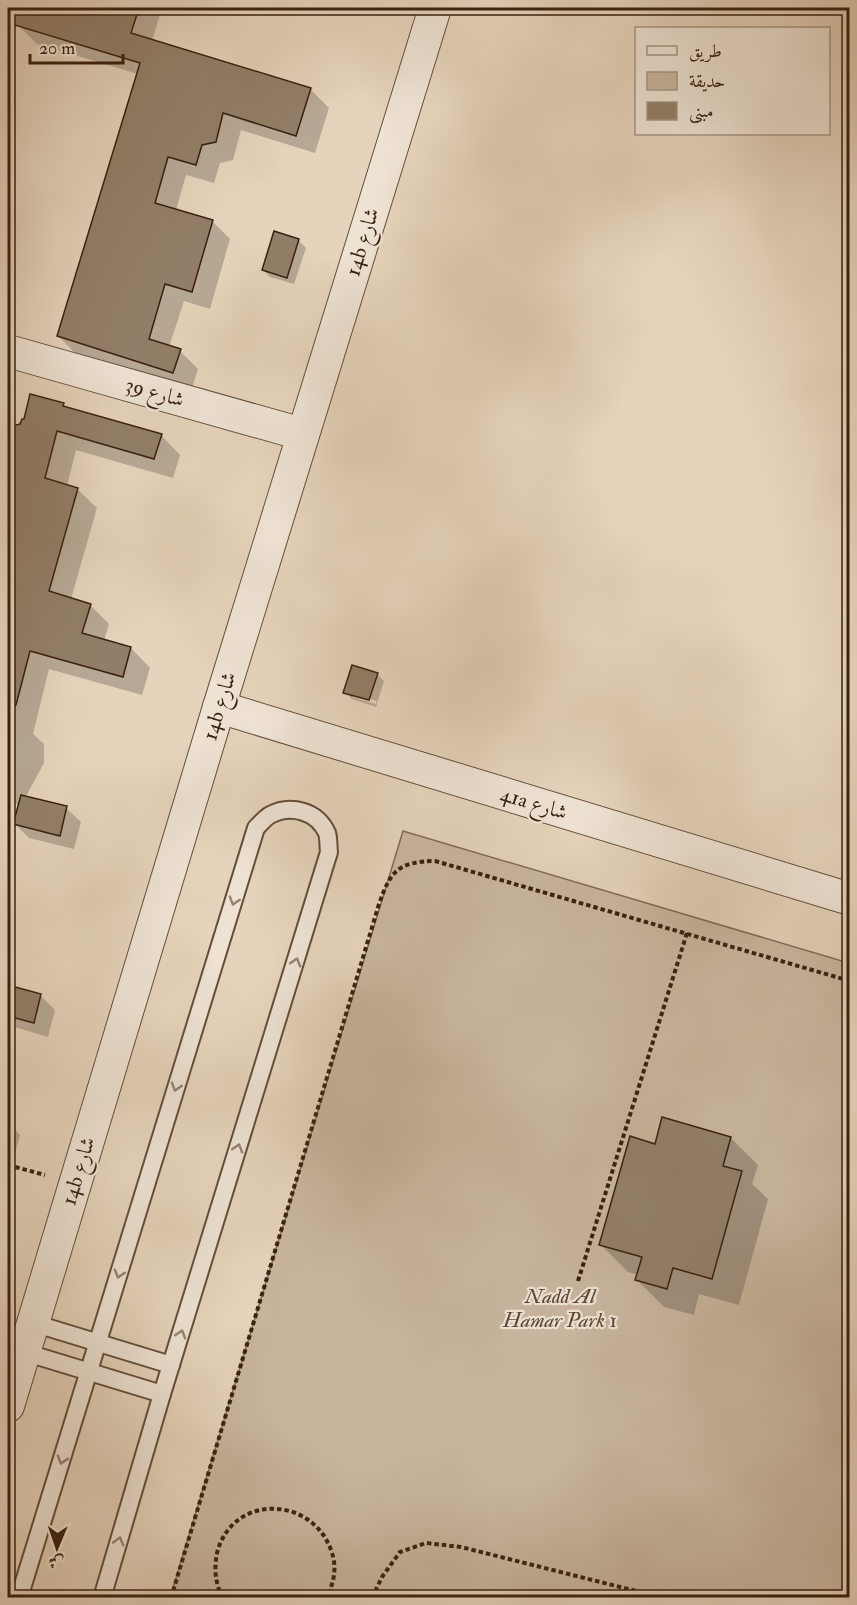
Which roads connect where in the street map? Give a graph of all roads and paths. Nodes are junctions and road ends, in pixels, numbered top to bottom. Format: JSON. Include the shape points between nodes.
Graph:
{"nodes":[{"id":1,"x":435,"y":8,"type":"edge"},
{"id":2,"x":8,"y":351,"type":"edge"},
{"id":3,"x":303,"y":434,"type":"junction"},
{"id":4,"x":219,"y":707,"type":"junction"},
{"id":5,"x":849,"y":899,"type":"edge"},
{"id":6,"x":687,"y":933,"type":"junction"},
{"id":7,"x":849,"y":981,"type":"edge"},
{"id":8,"x":8,"y":1165,"type":"edge"},
{"id":9,"x":75,"y":1183,"type":"junction"},
{"id":10,"x":578,"y":1281,"type":"dead end"},
{"id":11,"x":29,"y":1338,"type":"junction"},
{"id":12,"x":97,"y":1343,"type":"junction"},
{"id":13,"x":171,"y":1365,"type":"junction"},
{"id":14,"x":89,"y":1372,"type":"junction"},
{"id":15,"x":162,"y":1394,"type":"junction"},
{"id":16,"x":8,"y":1406,"type":"edge"},
{"id":17,"x":330,"y":1591,"type":"junction"},
{"id":18,"x":19,"y":1598,"type":"edge"},
{"id":19,"x":102,"y":1598,"type":"edge"},
{"id":20,"x":171,"y":1598,"type":"edge"},
{"id":21,"x":223,"y":1598,"type":"edge"},
{"id":22,"x":326,"y":1598,"type":"edge"},
{"id":23,"x":356,"y":1598,"type":"edge"},
{"id":24,"x":372,"y":1598,"type":"edge"},
{"id":25,"x":664,"y":1598,"type":"edge"}],
"edges":[{"from":1,"to":3,"type":"street","name":"14b شارع"},
{"from":2,"to":3,"type":"street","name":"شارع 39"},
{"from":3,"to":4,"type":"street","name":"14b شارع"},
{"from":4,"to":5,"type":"street","name":"41a شارع"},
{"from":4,"to":9,"type":"street","name":"14b شارع"},
{"from":6,"to":7,"type":"path"},
{"from":6,"to":10,"type":"path"},
{"from":6,"to":20,"type":"path","via":[[435,861],[412,861],[394,872],[379,904]]},
{"from":8,"to":9,"type":"path"},
{"from":9,"to":11,"type":"street","name":"14b شارع"},
{"from":11,"to":12,"type":"lane"},
{"from":11,"to":14,"type":"lane"},
{"from":11,"to":16,"type":"street","name":"14b شارع"},
{"from":12,"to":13,"type":"lane"},
{"from":13,"to":12,"type":"lane","one_way":true,"via":[[329,852],[323,827],[303,811],[285,809],[268,816],[256,828]]},
{"from":12,"to":14,"type":"lane"},
{"from":13,"to":15,"type":"lane"},
{"from":14,"to":15,"type":"lane"},
{"from":14,"to":18,"type":"lane","one_way":true},
{"from":19,"to":15,"type":"lane","one_way":true},
{"from":17,"to":21,"type":"path","via":[[334,1574],[328,1541],[306,1517],[273,1508],[241,1519],[219,1545],[216,1578]]},
{"from":17,"to":22,"type":"path"},
{"from":17,"to":23,"type":"path"},
{"from":24,"to":25,"type":"path","via":[[400,1552],[426,1543],[461,1547]]}]}
